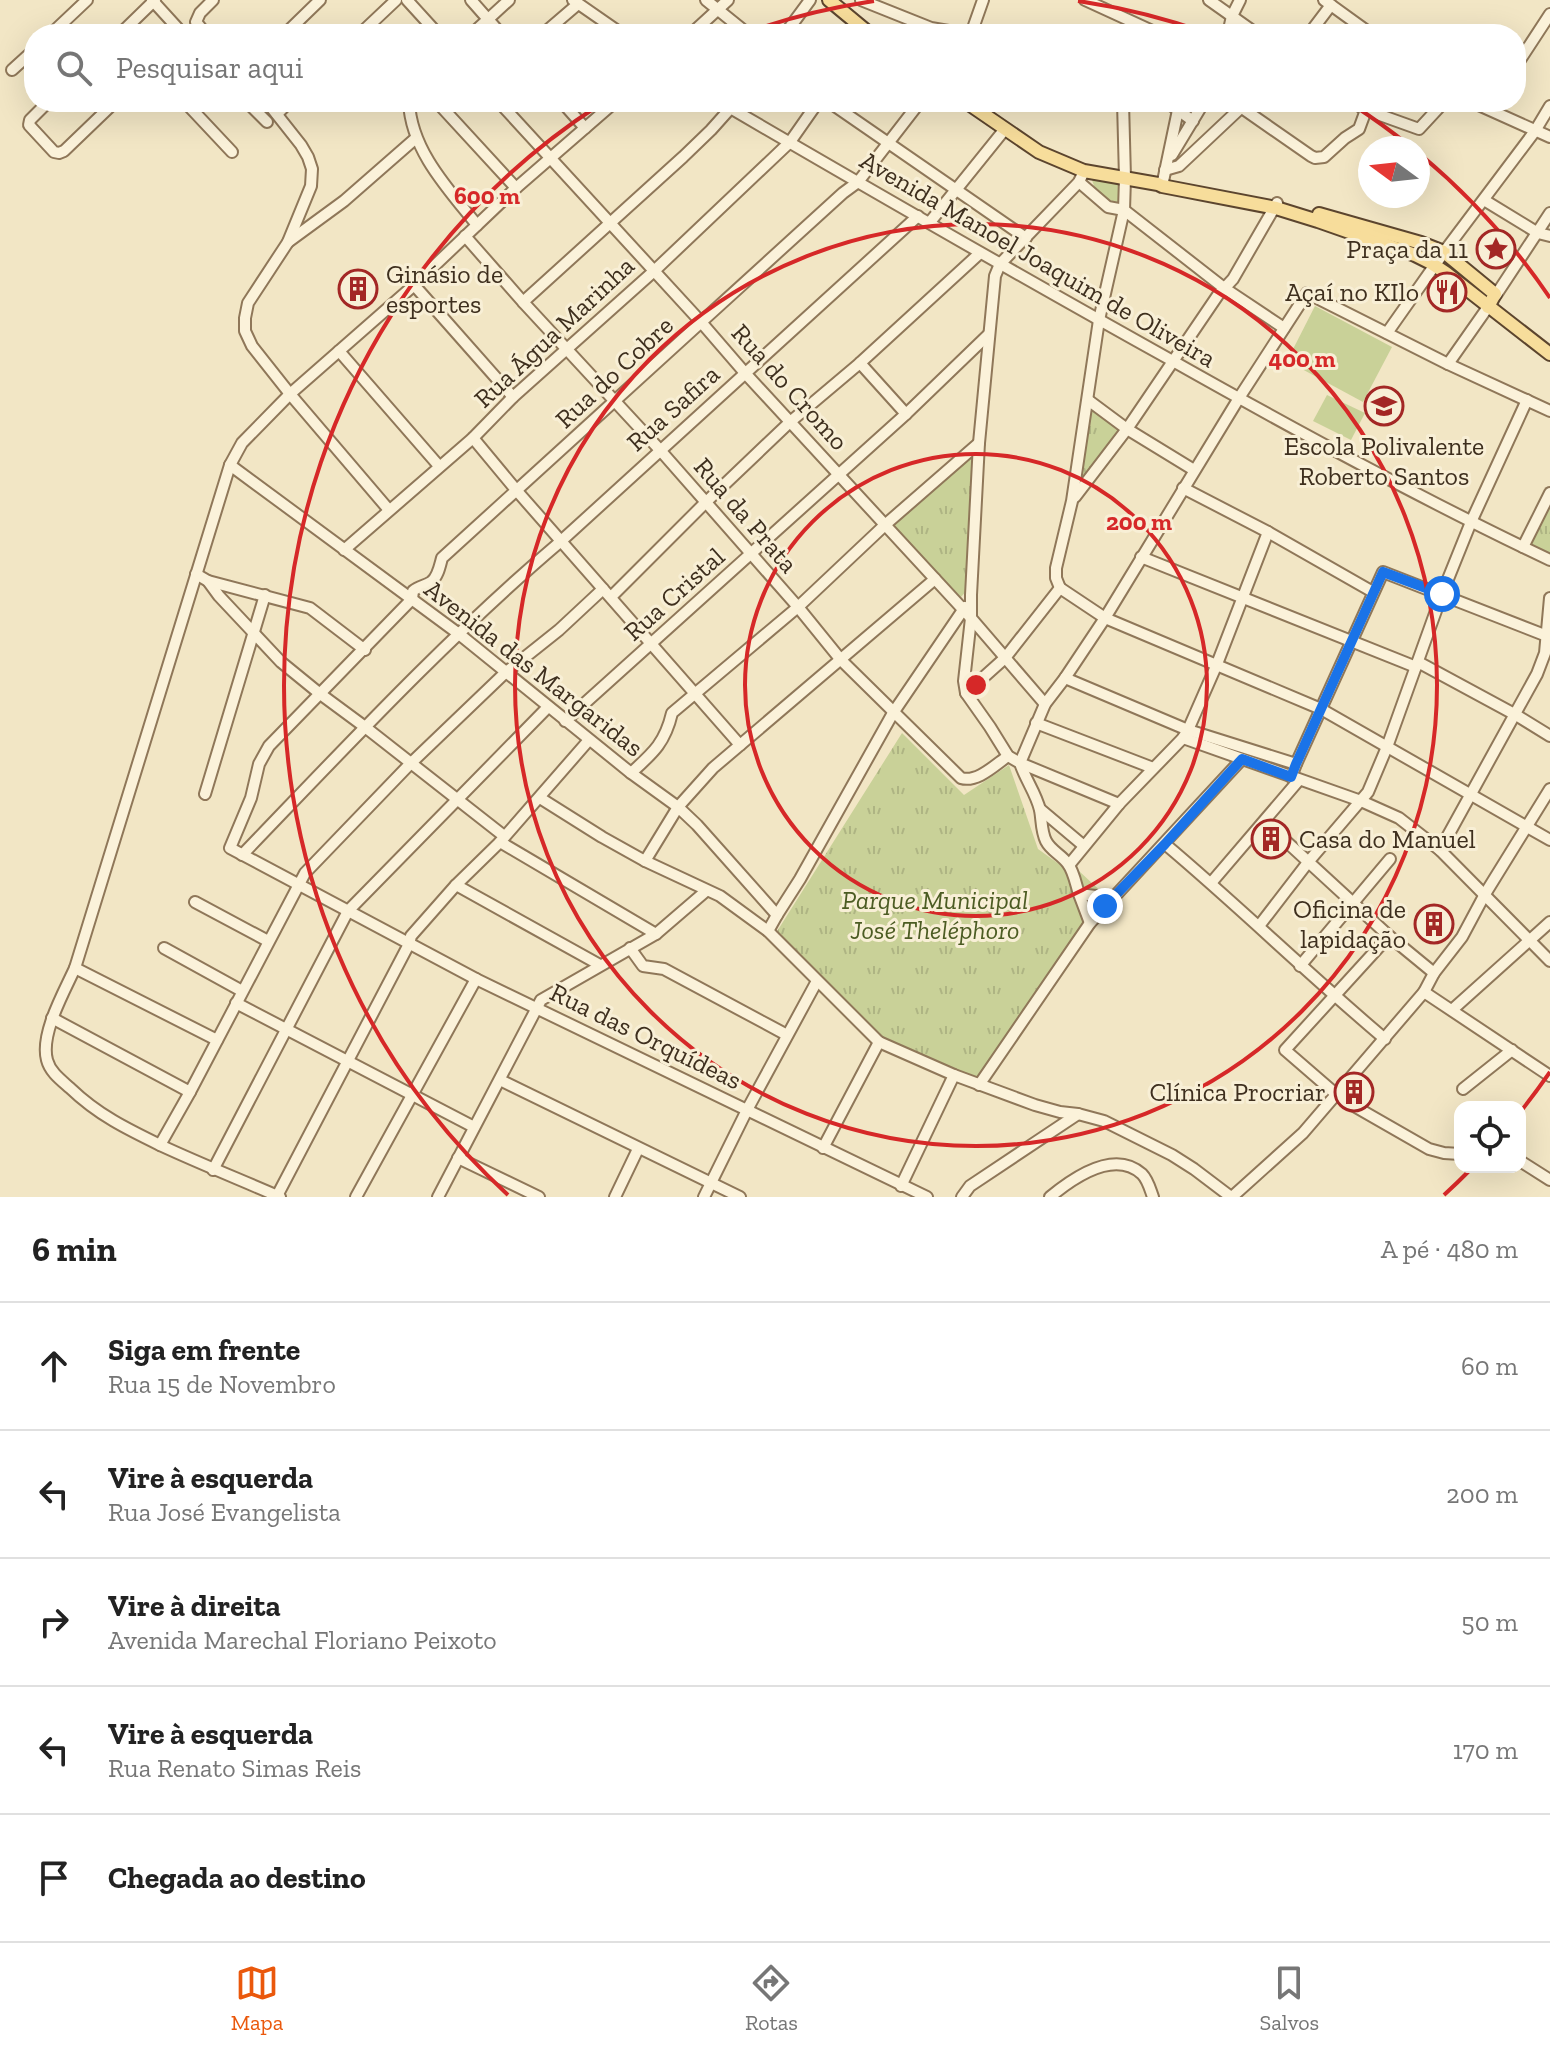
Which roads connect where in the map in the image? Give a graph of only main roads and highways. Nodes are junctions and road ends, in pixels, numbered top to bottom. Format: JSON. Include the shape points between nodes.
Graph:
{"nodes":[{"id":1,"x":829,"y":0,"type":"edge"},
{"id":2,"x":858,"y":24,"type":"edge"},
{"id":3,"x":980,"y":112,"type":"edge"},
{"id":4,"x":1277,"y":206,"type":"junction"},
{"id":5,"x":1455,"y":262,"type":"junction"},
{"id":6,"x":1440,"y":269,"type":"junction"},
{"id":7,"x":1490,"y":299,"type":"junction"},
{"id":8,"x":1550,"y":354,"type":"edge"}],
"edges":[{"from":1,"to":2,"type":"main road"},
{"from":3,"to":4,"type":"main road","via":[[1082,177],[1163,177]]},
{"from":4,"to":5,"type":"main road","via":[[1355,224],[1444,252]]},
{"from":4,"to":6,"type":"main road","via":[[1415,255]]},
{"from":5,"to":6,"type":"main road"},
{"from":5,"to":7,"type":"main road"},
{"from":6,"to":7,"type":"main road"},
{"from":7,"to":8,"type":"main road"}]}
